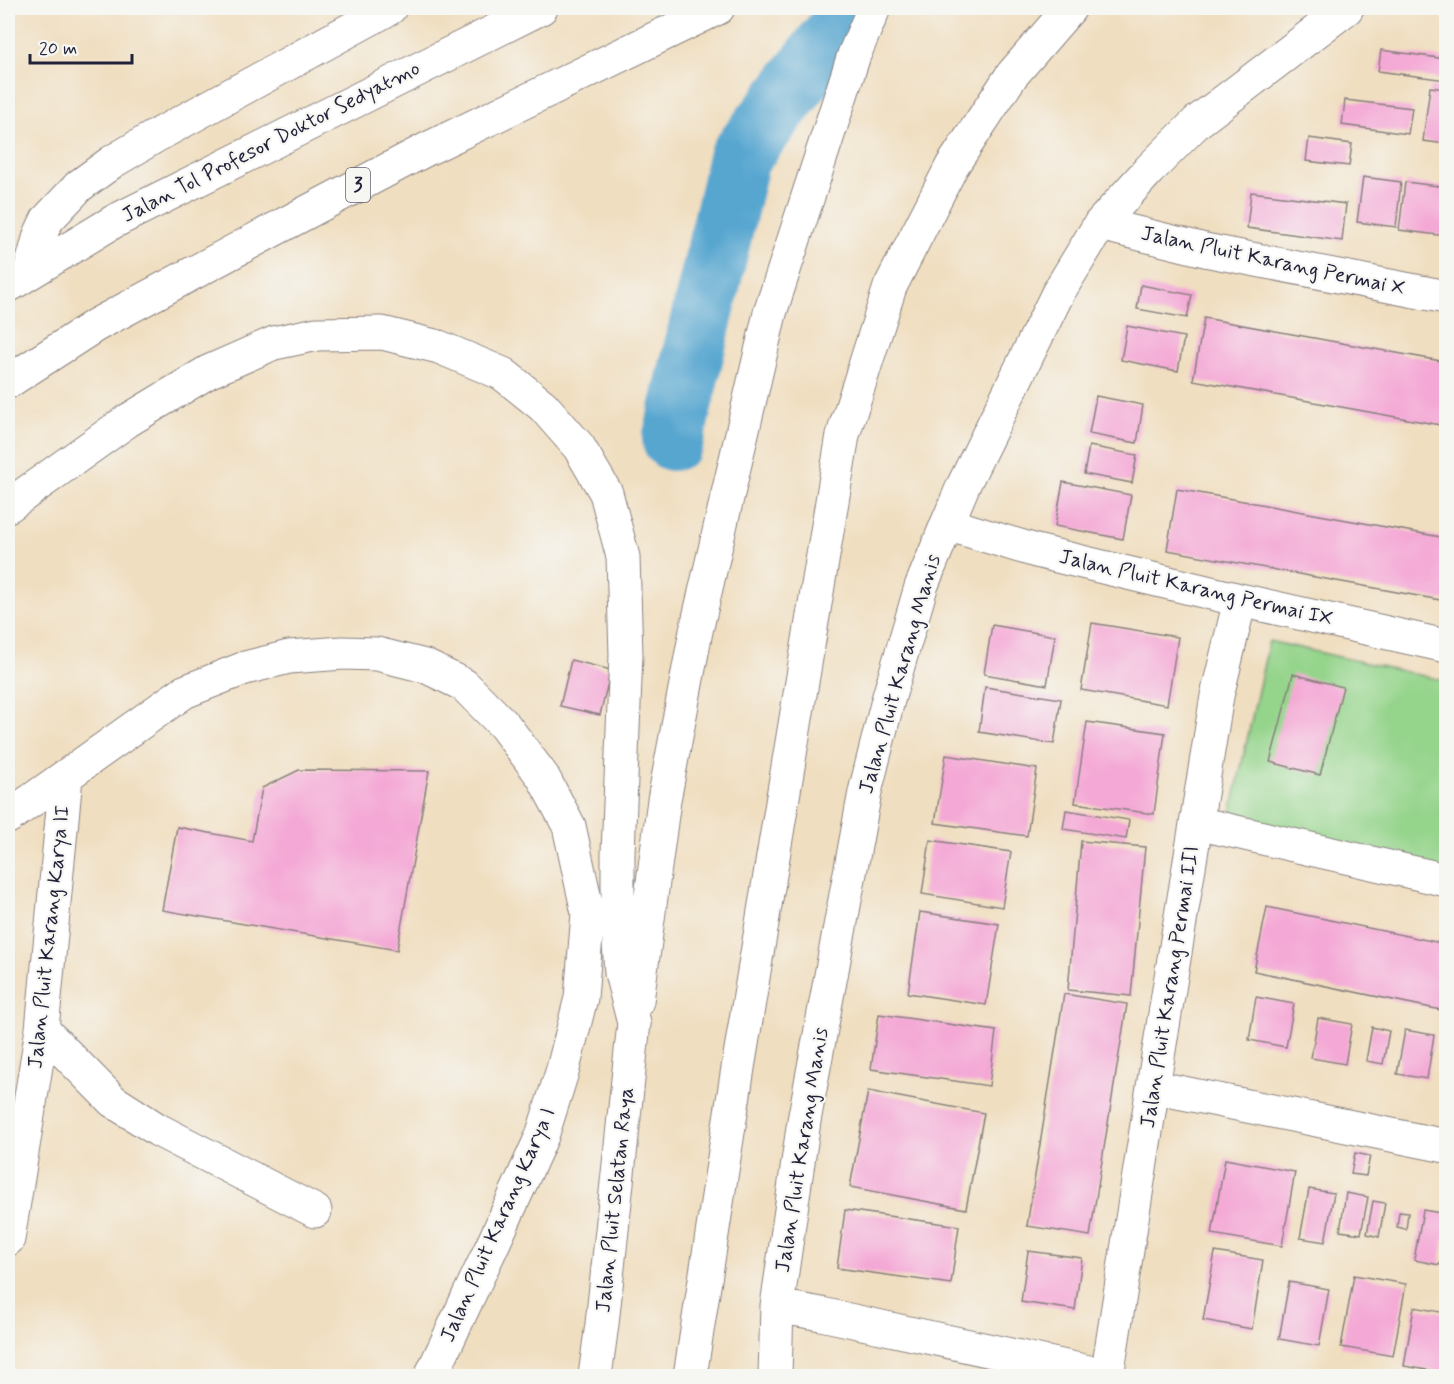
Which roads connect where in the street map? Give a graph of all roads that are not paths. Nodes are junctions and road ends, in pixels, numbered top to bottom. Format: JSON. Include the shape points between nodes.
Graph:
{"nodes":[{"id":1,"x":390,"y":8,"type":"edge"},
{"id":2,"x":541,"y":8,"type":"edge"},
{"id":3,"x":718,"y":8,"type":"edge"},
{"id":4,"x":874,"y":8,"type":"edge"},
{"id":5,"x":1070,"y":8,"type":"edge"},
{"id":6,"x":1347,"y":8,"type":"edge"},
{"id":7,"x":1100,"y":224,"type":"junction"},
{"id":8,"x":19,"y":279,"type":"edge"},
{"id":9,"x":1446,"y":297,"type":"edge"},
{"id":10,"x":8,"y":382,"type":"edge"},
{"id":11,"x":8,"y":506,"type":"edge"},
{"id":12,"x":947,"y":524,"type":"junction"},
{"id":13,"x":1240,"y":600,"type":"junction"},
{"id":14,"x":1446,"y":646,"type":"edge"},
{"id":15,"x":66,"y":777,"type":"junction"},
{"id":16,"x":8,"y":817,"type":"edge"},
{"id":17,"x":1197,"y":823,"type":"junction"},
{"id":18,"x":1446,"y":880,"type":"edge"},
{"id":19,"x":634,"y":1023,"type":"junction"},
{"id":20,"x":42,"y":1029,"type":"junction"},
{"id":21,"x":1153,"y":1088,"type":"junction"},
{"id":22,"x":1446,"y":1146,"type":"edge"},
{"id":23,"x":315,"y":1210,"type":"dead end"},
{"id":24,"x":8,"y":1239,"type":"edge"},
{"id":25,"x":777,"y":1306,"type":"junction"},
{"id":26,"x":431,"y":1377,"type":"edge"},
{"id":27,"x":595,"y":1377,"type":"edge"},
{"id":28,"x":690,"y":1377,"type":"edge"},
{"id":29,"x":775,"y":1377,"type":"edge"},
{"id":30,"x":1107,"y":1377,"type":"edge"}],
"edges":[{"from":1,"to":8,"type":"main road","via":[[154,136],[79,186],[47,220]]},
{"from":2,"to":8,"type":"main road","name":"Jalan Tol Profesor Doktor Sedyatmo","via":[[112,222]]},
{"from":3,"to":10,"type":"main road","number":"3","via":[[425,150],[279,226],[96,325]]},
{"from":4,"to":19,"type":"main road","name":"Jalan Pluit Selatan Raya","via":[[854,55],[770,313],[696,631],[664,800]]},
{"from":5,"to":28,"type":"main road","via":[[1012,75],[952,166],[890,287],[843,435]]},
{"from":6,"to":7,"type":"main road","name":"Jalan Pluit Karang Manis","via":[[1197,122]]},
{"from":7,"to":9,"type":"main road","name":"Jalan Pluit Karang Permai X","via":[[1205,250]]},
{"from":7,"to":12,"type":"main road","name":"Jalan Pluit Karang Manis","via":[[1058,293]]},
{"from":11,"to":19,"type":"main road","via":[[127,421],[208,372],[274,343],[317,334],[382,333],[439,347],[503,374],[543,406],[579,447],[606,493],[623,557],[626,655],[618,928],[621,973]]},
{"from":12,"to":13,"type":"main road","name":"Jalan Pluit Karang Permai IX"},
{"from":12,"to":25,"type":"main road","name":"Jalan Pluit Karang Manis","via":[[921,587],[865,792],[804,1121]]},
{"from":13,"to":14,"type":"main road","name":"Jalan Pluit Karang Permai IX"},
{"from":13,"to":17,"type":"main road","name":"Jalan Pluit Karang Permai III","via":[[1217,696]]},
{"from":15,"to":16,"type":"main road","name":"Jalan Pluit Karang Karya I"},
{"from":15,"to":20,"type":"main road","name":"Jalan Pluit Karang Karya II"},
{"from":15,"to":26,"type":"main road","name":"Jalan Pluit Karang Karya I","via":[[184,692],[245,668],[289,657],[343,653],[377,654],[425,666],[464,685],[504,725],[543,777],[569,826],[588,913],[581,998],[542,1136]]},
{"from":17,"to":18,"type":"main road"},
{"from":17,"to":21,"type":"main road","name":"Jalan Pluit Karang Permai III"},
{"from":19,"to":27,"type":"main road","name":"Jalan Pluit Selatan Raya"},
{"from":20,"to":23,"type":"main road","via":[[113,1101],[158,1130]]},
{"from":20,"to":24,"type":"main road","name":"Jalan Pluit Karang Karya II"},
{"from":21,"to":22,"type":"main road"},
{"from":21,"to":30,"type":"main road","name":"Jalan Pluit Karang Permai III"},
{"from":25,"to":29,"type":"main road","name":"Jalan Pluit Karang Manis"},
{"from":25,"to":30,"type":"main road"}]}
